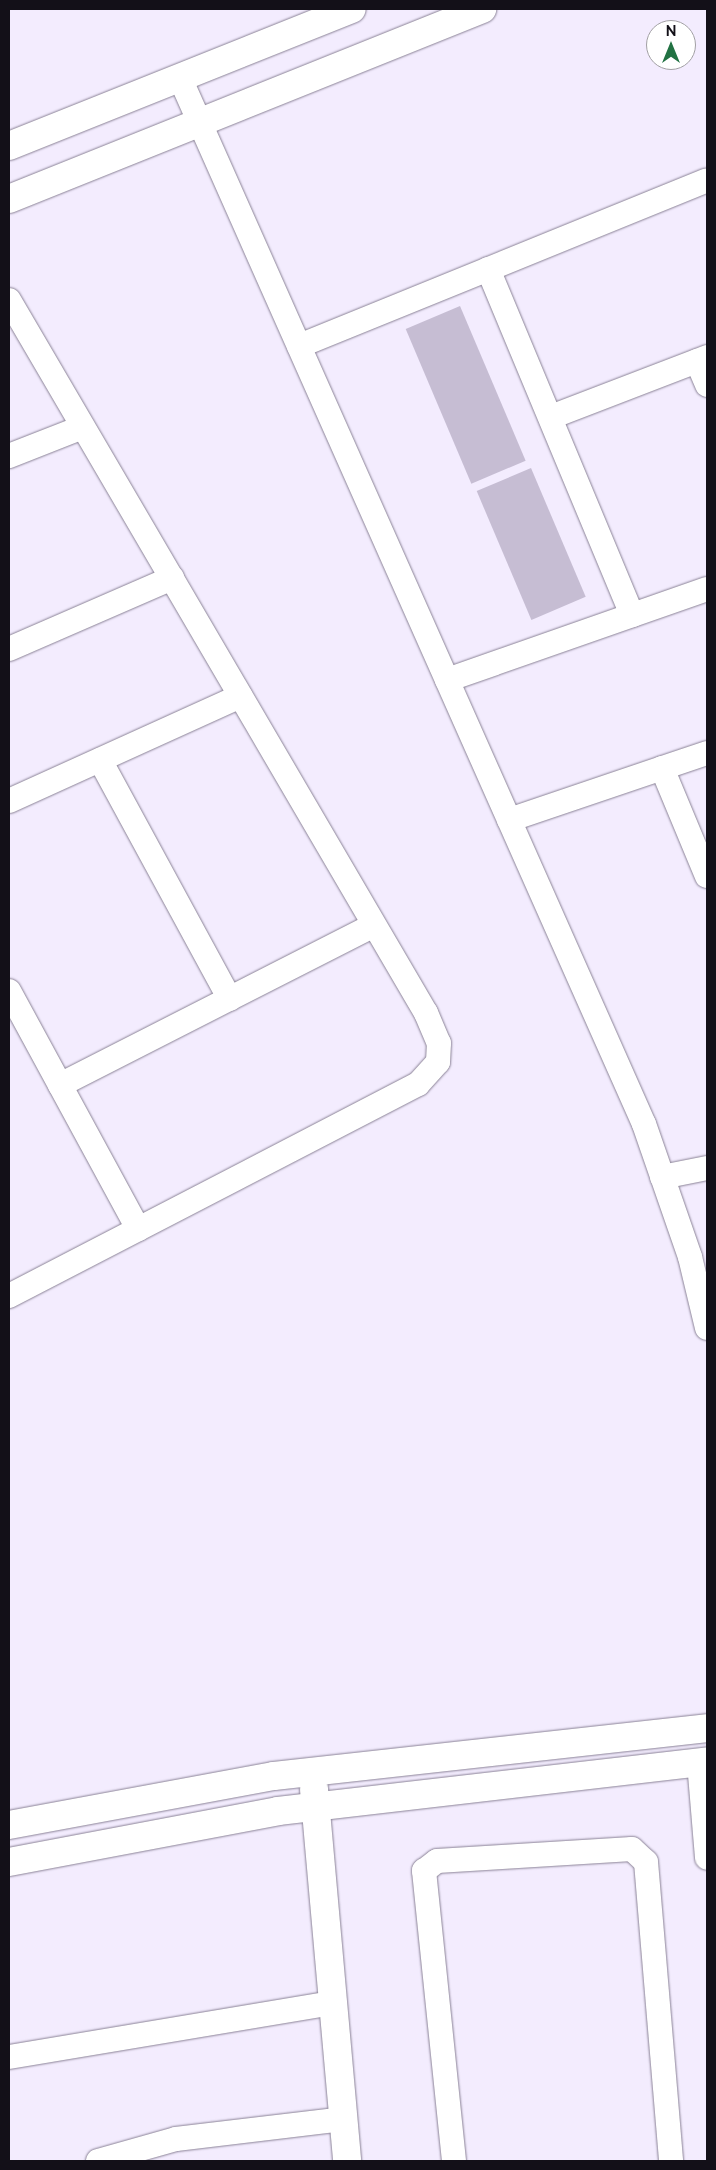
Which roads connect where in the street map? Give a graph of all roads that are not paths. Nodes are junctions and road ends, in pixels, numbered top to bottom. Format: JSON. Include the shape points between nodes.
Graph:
{"nodes":[{"id":1,"x":352,"y":9,"type":"edge"},
{"id":2,"x":464,"y":12,"type":"edge"},
{"id":3,"x":180,"y":78,"type":"junction"},
{"id":4,"x":200,"y":122,"type":"junction"},
{"id":5,"x":9,"y":146,"type":"edge"},
{"id":6,"x":707,"y":180,"type":"edge"},
{"id":7,"x":9,"y":200,"type":"edge"},
{"id":8,"x":488,"y":269,"type":"junction"},
{"id":9,"x":9,"y":300,"type":"edge"},
{"id":10,"x":299,"y":346,"type":"junction"},
{"id":11,"x":702,"y":359,"type":"edge"},
{"id":12,"x":707,"y":385,"type":"edge"},
{"id":13,"x":551,"y":416,"type":"junction"},
{"id":14,"x":83,"y":427,"type":"junction"},
{"id":15,"x":9,"y":456,"type":"edge"},
{"id":16,"x":172,"y":578,"type":"junction"},
{"id":17,"x":707,"y":589,"type":"edge"},
{"id":18,"x":632,"y":615,"type":"junction"},
{"id":19,"x":9,"y":649,"type":"edge"},
{"id":20,"x":447,"y":680,"type":"junction"},
{"id":21,"x":240,"y":696,"type":"junction"},
{"id":22,"x":707,"y":753,"type":"edge"},
{"id":23,"x":100,"y":760,"type":"junction"},
{"id":24,"x":662,"y":768,"type":"junction"},
{"id":25,"x":9,"y":801,"type":"edge"},
{"id":26,"x":509,"y":820,"type":"junction"},
{"id":27,"x":707,"y":876,"type":"edge"},
{"id":28,"x":374,"y":925,"type":"junction"},
{"id":29,"x":9,"y":991,"type":"edge"},
{"id":30,"x":230,"y":999,"type":"junction"},
{"id":31,"x":60,"y":1085,"type":"junction"},
{"id":32,"x":707,"y":1168,"type":"edge"},
{"id":33,"x":662,"y":1177,"type":"junction"},
{"id":34,"x":138,"y":1229,"type":"junction"},
{"id":35,"x":9,"y":1296,"type":"edge"},
{"id":36,"x":707,"y":1328,"type":"edge"},
{"id":37,"x":707,"y":1728,"type":"edge"},
{"id":38,"x":703,"y":1762,"type":"edge"},
{"id":39,"x":313,"y":1772,"type":"junction"},
{"id":40,"x":315,"y":1806,"type":"junction"},
{"id":41,"x":9,"y":1825,"type":"edge"},
{"id":42,"x":707,"y":1858,"type":"edge"},
{"id":43,"x":9,"y":1862,"type":"edge"},
{"id":44,"x":332,"y":2003,"type":"junction"},
{"id":45,"x":9,"y":2057,"type":"edge"},
{"id":46,"x":343,"y":2118,"type":"junction"},
{"id":47,"x":98,"y":2161,"type":"edge"},
{"id":48,"x":348,"y":2161,"type":"edge"},
{"id":49,"x":454,"y":2161,"type":"edge"},
{"id":50,"x":671,"y":2161,"type":"edge"}],
"edges":[{"from":1,"to":3,"type":"street"},
{"from":2,"to":4,"type":"street"},
{"from":3,"to":4,"type":"street"},
{"from":3,"to":5,"type":"street"},
{"from":4,"to":7,"type":"street"},
{"from":4,"to":10,"type":"street"},
{"from":6,"to":8,"type":"street"},
{"from":8,"to":10,"type":"street"},
{"from":8,"to":13,"type":"street"},
{"from":9,"to":14,"type":"street"},
{"from":10,"to":20,"type":"street"},
{"from":11,"to":12,"type":"street"},
{"from":11,"to":13,"type":"street"},
{"from":13,"to":18,"type":"street"},
{"from":14,"to":15,"type":"street"},
{"from":14,"to":16,"type":"street"},
{"from":16,"to":19,"type":"street"},
{"from":16,"to":21,"type":"street"},
{"from":17,"to":18,"type":"street"},
{"from":18,"to":20,"type":"street"},
{"from":20,"to":26,"type":"street"},
{"from":21,"to":23,"type":"street"},
{"from":21,"to":28,"type":"street"},
{"from":22,"to":24,"type":"street"},
{"from":23,"to":25,"type":"street"},
{"from":23,"to":30,"type":"street"},
{"from":24,"to":26,"type":"street"},
{"from":24,"to":27,"type":"street"},
{"from":26,"to":33,"type":"street","via":[[644,1124]]},
{"from":28,"to":30,"type":"street"},
{"from":28,"to":34,"type":"street","via":[[426,1013],[439,1043],[438,1062],[418,1084]]},
{"from":29,"to":31,"type":"street"},
{"from":30,"to":31,"type":"street"},
{"from":31,"to":34,"type":"street"},
{"from":32,"to":33,"type":"street"},
{"from":33,"to":36,"type":"street","via":[[690,1257]]},
{"from":34,"to":35,"type":"street"},
{"from":37,"to":39,"type":"street"},
{"from":38,"to":40,"type":"street"},
{"from":38,"to":42,"type":"street"},
{"from":39,"to":40,"type":"street"},
{"from":39,"to":41,"type":"street"},
{"from":40,"to":43,"type":"street"},
{"from":40,"to":44,"type":"street"},
{"from":44,"to":45,"type":"street"},
{"from":44,"to":46,"type":"street"},
{"from":46,"to":47,"type":"street","via":[[176,2139]]},
{"from":46,"to":48,"type":"street"},
{"from":49,"to":50,"type":"street","via":[[424,1871],[437,1861],[632,1849],[646,1862]]}]}
